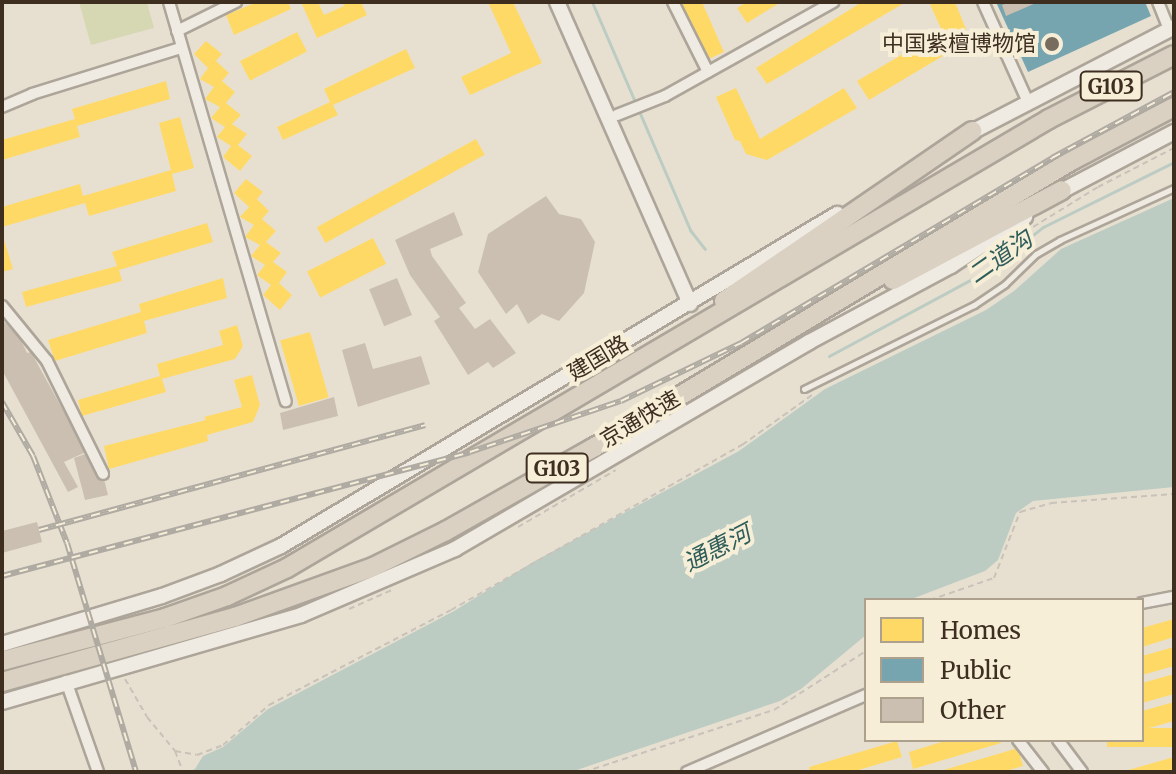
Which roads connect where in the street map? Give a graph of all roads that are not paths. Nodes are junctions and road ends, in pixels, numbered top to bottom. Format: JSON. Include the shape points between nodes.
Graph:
{"nodes":[{"id":1,"x":169,"y":2,"type":"edge"},
{"id":2,"x":236,"y":2,"type":"edge"},
{"id":3,"x":557,"y":2,"type":"edge"},
{"id":4,"x":567,"y":2,"type":"edge"},
{"id":5,"x":673,"y":2,"type":"edge"},
{"id":6,"x":833,"y":2,"type":"edge"},
{"id":7,"x":983,"y":2,"type":"edge"},
{"id":8,"x":1158,"y":2,"type":"edge"},
{"id":9,"x":1171,"y":28,"type":"edge"},
{"id":10,"x":177,"y":31,"type":"junction"},
{"id":11,"x":181,"y":48,"type":"junction"},
{"id":12,"x":1174,"y":55,"type":"edge"},
{"id":13,"x":708,"y":72,"type":"junction"},
{"id":14,"x":1028,"y":102,"type":"junction"},
{"id":15,"x":2,"y":107,"type":"edge"},
{"id":16,"x":1174,"y":107,"type":"edge"},
{"id":17,"x":624,"y":113,"type":"junction"},
{"id":18,"x":972,"y":131,"type":"junction"},
{"id":19,"x":1174,"y":132,"type":"edge"},
{"id":20,"x":1174,"y":188,"type":"edge"},
{"id":21,"x":1062,"y":190,"type":"junction"},
{"id":22,"x":694,"y":301,"type":"junction"},
{"id":23,"x":2,"y":306,"type":"edge"},
{"id":24,"x":803,"y":321,"type":"junction"},
{"id":25,"x":668,"y":345,"type":"junction"},
{"id":26,"x":804,"y":389,"type":"dead end"},
{"id":27,"x":286,"y":401,"type":"dead end"},
{"id":28,"x":103,"y":474,"type":"dead end"},
{"id":29,"x":446,"y":531,"type":"junction"},
{"id":30,"x":353,"y":595,"type":"junction"},
{"id":31,"x":1174,"y":597,"type":"edge"},
{"id":32,"x":1144,"y":603,"type":"edge"},
{"id":33,"x":2,"y":644,"type":"edge"},
{"id":34,"x":2,"y":661,"type":"edge"},
{"id":35,"x":66,"y":681,"type":"junction"},
{"id":36,"x":2,"y":682,"type":"edge"},
{"id":37,"x":864,"y":696,"type":"edge"},
{"id":38,"x":2,"y":702,"type":"edge"},
{"id":39,"x":1020,"y":742,"type":"edge"},
{"id":40,"x":1060,"y":742,"type":"edge"},
{"id":41,"x":98,"y":772,"type":"edge"},
{"id":42,"x":687,"y":772,"type":"edge"},
{"id":43,"x":1043,"y":772,"type":"edge"},
{"id":44,"x":1082,"y":772,"type":"edge"}],
"edges":[{"from":1,"to":10,"type":"street"},
{"from":2,"to":10,"type":"street"},
{"from":3,"to":22,"type":"main road"},
{"from":4,"to":17,"type":"main road"},
{"from":5,"to":13,"type":"street"},
{"from":6,"to":13,"type":"street"},
{"from":7,"to":14,"type":"street"},
{"from":8,"to":9,"type":"street"},
{"from":9,"to":14,"type":"main road","name":"建国路"},
{"from":10,"to":11,"type":"street"},
{"from":11,"to":15,"type":"street"},
{"from":11,"to":27,"type":"street"},
{"from":12,"to":25,"type":"highway","number":"G103","via":[[1049,119]]},
{"from":13,"to":17,"type":"street"},
{"from":14,"to":18,"type":"main road","name":"建国路"},
{"from":16,"to":24,"type":"highway","name":"京通快速","number":"G103","via":[[1071,161]]},
{"from":17,"to":22,"type":"main road"},
{"from":18,"to":22,"type":"main road","name":"建国路"},
{"from":18,"to":25,"type":"highway","via":[[744,285]]},
{"from":19,"to":21,"type":"main road"},
{"from":20,"to":26,"type":"lane","via":[[1060,240],[974,305]]},
{"from":21,"to":24,"type":"highway","via":[[897,278]]},
{"from":21,"to":30,"type":"main road","via":[[951,266],[809,342],[519,515]]},
{"from":22,"to":33,"type":"main road","name":"建国路","via":[[281,546],[162,596]]},
{"from":23,"to":28,"type":"street","via":[[47,361]]},
{"from":24,"to":29,"type":"highway","name":"京通快速","number":"G103"},
{"from":25,"to":34,"type":"highway","number":"G103","via":[[275,574],[165,618]]},
{"from":29,"to":30,"type":"main road"},
{"from":29,"to":36,"type":"highway","name":"京通快速","number":"G103","via":[[373,567],[235,617]]},
{"from":30,"to":35,"type":"main road","via":[[239,635]]},
{"from":31,"to":32,"type":"street"},
{"from":35,"to":38,"type":"main road"},
{"from":35,"to":41,"type":"street"},
{"from":37,"to":42,"type":"street"},
{"from":39,"to":43,"type":"street"},
{"from":40,"to":44,"type":"street"}]}
